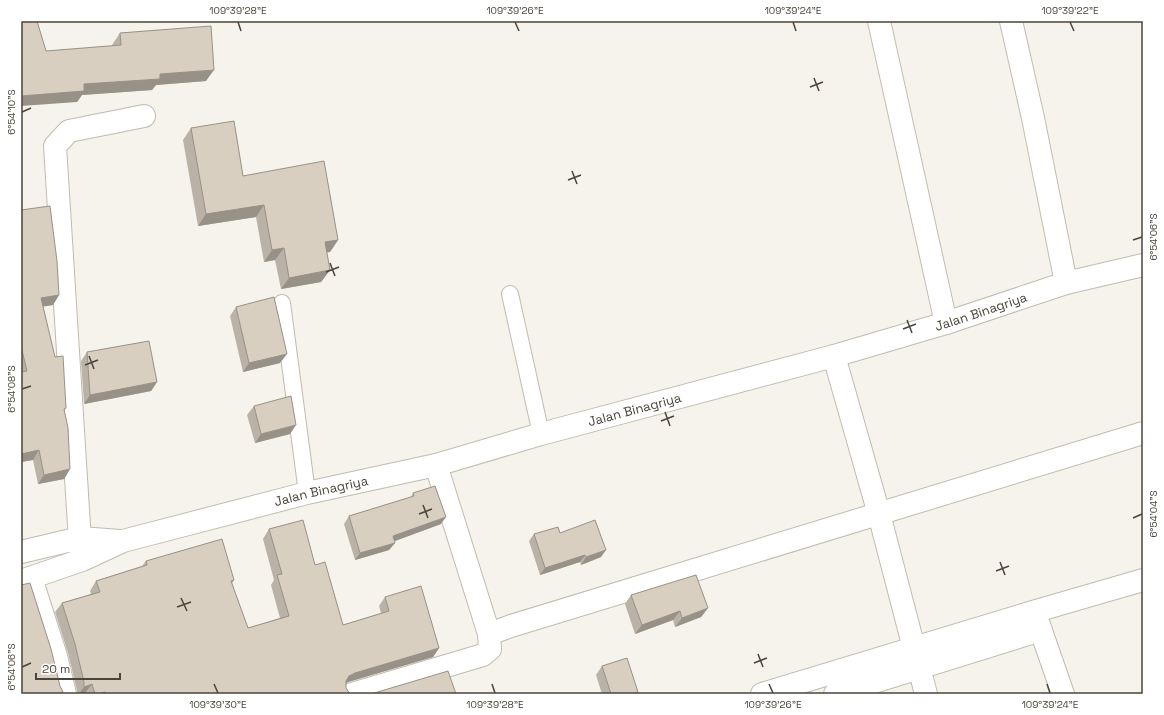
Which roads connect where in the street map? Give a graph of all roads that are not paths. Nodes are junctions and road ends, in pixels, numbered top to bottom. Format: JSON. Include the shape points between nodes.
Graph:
{"nodes":[{"id":1,"x":879,"y":21,"type":"edge"},
{"id":2,"x":1011,"y":21,"type":"edge"},
{"id":3,"x":144,"y":116,"type":"dead end"},
{"id":4,"x":1143,"y":266,"type":"edge"},
{"id":5,"x":1066,"y":283,"type":"junction"},
{"id":6,"x":510,"y":294,"type":"dead end"},
{"id":7,"x":282,"y":303,"type":"dead end"},
{"id":8,"x":946,"y":323,"type":"junction"},
{"id":9,"x":834,"y":356,"type":"junction"},
{"id":10,"x":1143,"y":433,"type":"edge"},
{"id":11,"x":541,"y":434,"type":"junction"},
{"id":12,"x":436,"y":465,"type":"junction"},
{"id":13,"x":307,"y":493,"type":"junction"},
{"id":14,"x":879,"y":514,"type":"junction"},
{"id":15,"x":80,"y":538,"type":"junction"},
{"id":16,"x":123,"y":541,"type":"junction"},
{"id":17,"x":21,"y":552,"type":"edge"},
{"id":18,"x":82,"y":560,"type":"junction"},
{"id":19,"x":26,"y":579,"type":"edge"},
{"id":20,"x":1143,"y":580,"type":"edge"},
{"id":21,"x":1039,"y":620,"type":"junction"},
{"id":22,"x":489,"y":634,"type":"junction"},
{"id":23,"x":916,"y":658,"type":"junction"},
{"id":24,"x":796,"y":689,"type":"edge"},
{"id":25,"x":64,"y":694,"type":"edge"},
{"id":26,"x":352,"y":694,"type":"edge"},
{"id":27,"x":762,"y":694,"type":"edge"},
{"id":28,"x":836,"y":694,"type":"edge"},
{"id":29,"x":926,"y":694,"type":"edge"},
{"id":30,"x":1063,"y":694,"type":"edge"}],
"edges":[{"from":1,"to":8,"type":"street"},
{"from":2,"to":5,"type":"street"},
{"from":3,"to":15,"type":"street","via":[[69,132],[55,146]]},
{"from":4,"to":5,"type":"street","name":"Jalan Binagriya"},
{"from":5,"to":8,"type":"street","name":"Jalan Binagriya"},
{"from":6,"to":11,"type":"lane"},
{"from":7,"to":13,"type":"lane"},
{"from":8,"to":9,"type":"street","name":"Jalan Binagriya"},
{"from":9,"to":11,"type":"street","name":"Jalan Binagriya"},
{"from":9,"to":14,"type":"street"},
{"from":10,"to":14,"type":"street"},
{"from":11,"to":12,"type":"street","name":"Jalan Binagriya"},
{"from":12,"to":13,"type":"street","name":"Jalan Binagriya"},
{"from":12,"to":22,"type":"street"},
{"from":13,"to":16,"type":"street","name":"Jalan Binagriya"},
{"from":14,"to":22,"type":"street"},
{"from":14,"to":23,"type":"street"},
{"from":15,"to":16,"type":"street","name":"Jalan Binagriya"},
{"from":15,"to":17,"type":"street","name":"Jalan Binagriya"},
{"from":15,"to":18,"type":"street"},
{"from":16,"to":18,"type":"street","name":"Jalan Binagriya"},
{"from":18,"to":19,"type":"street","name":"Jalan Binagriya"},
{"from":19,"to":25,"type":"street","via":[[56,656]]},
{"from":20,"to":21,"type":"street"},
{"from":21,"to":23,"type":"street"},
{"from":21,"to":30,"type":"street"},
{"from":22,"to":26,"type":"street","via":[[490,649],[483,655]]},
{"from":23,"to":24,"type":"street"},
{"from":23,"to":28,"type":"street"},
{"from":23,"to":29,"type":"street"},
{"from":24,"to":27,"type":"street"}]}
